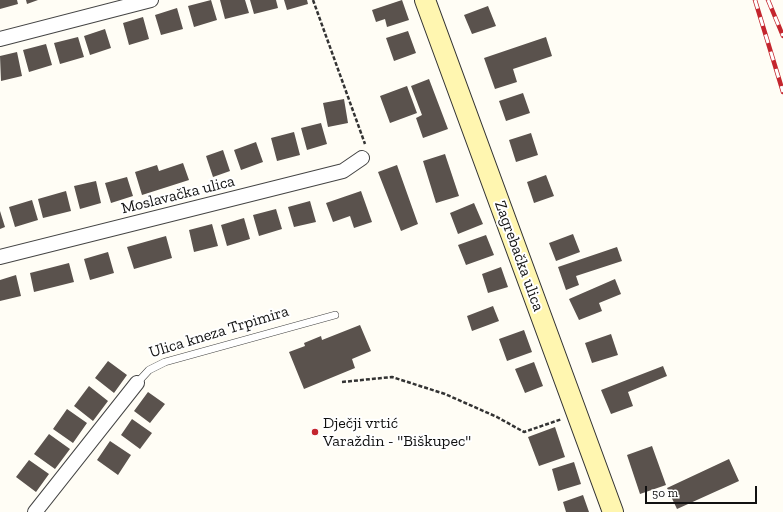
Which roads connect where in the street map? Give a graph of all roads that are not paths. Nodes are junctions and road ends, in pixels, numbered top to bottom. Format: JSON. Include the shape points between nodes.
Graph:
{"nodes":[{"id":1,"x":151,"y":0,"type":"edge"},
{"id":2,"x":425,"y":0,"type":"edge"},
{"id":3,"x":0,"y":39,"type":"edge"},
{"id":4,"x":362,"y":158,"type":"road end"},
{"id":5,"x":0,"y":257,"type":"edge"},
{"id":6,"x":335,"y":315,"type":"dead end"},
{"id":7,"x":137,"y":383,"type":"joint"},
{"id":8,"x":35,"y":512,"type":"edge"},
{"id":9,"x":613,"y":512,"type":"edge"}],
"edges":[{"from":1,"to":3,"type":"street"},
{"from":2,"to":9,"type":"main road","name":"Zagrebačka ulica"},
{"from":4,"to":5,"type":"street","name":"Moslavačka ulica","via":[[343,171]]},
{"from":6,"to":7,"type":"lane","name":"Ulica kneza Trpimira","via":[[165,362],[149,370]]},
{"from":7,"to":8,"type":"street","name":"Ulica kneza Trpimira"}]}
